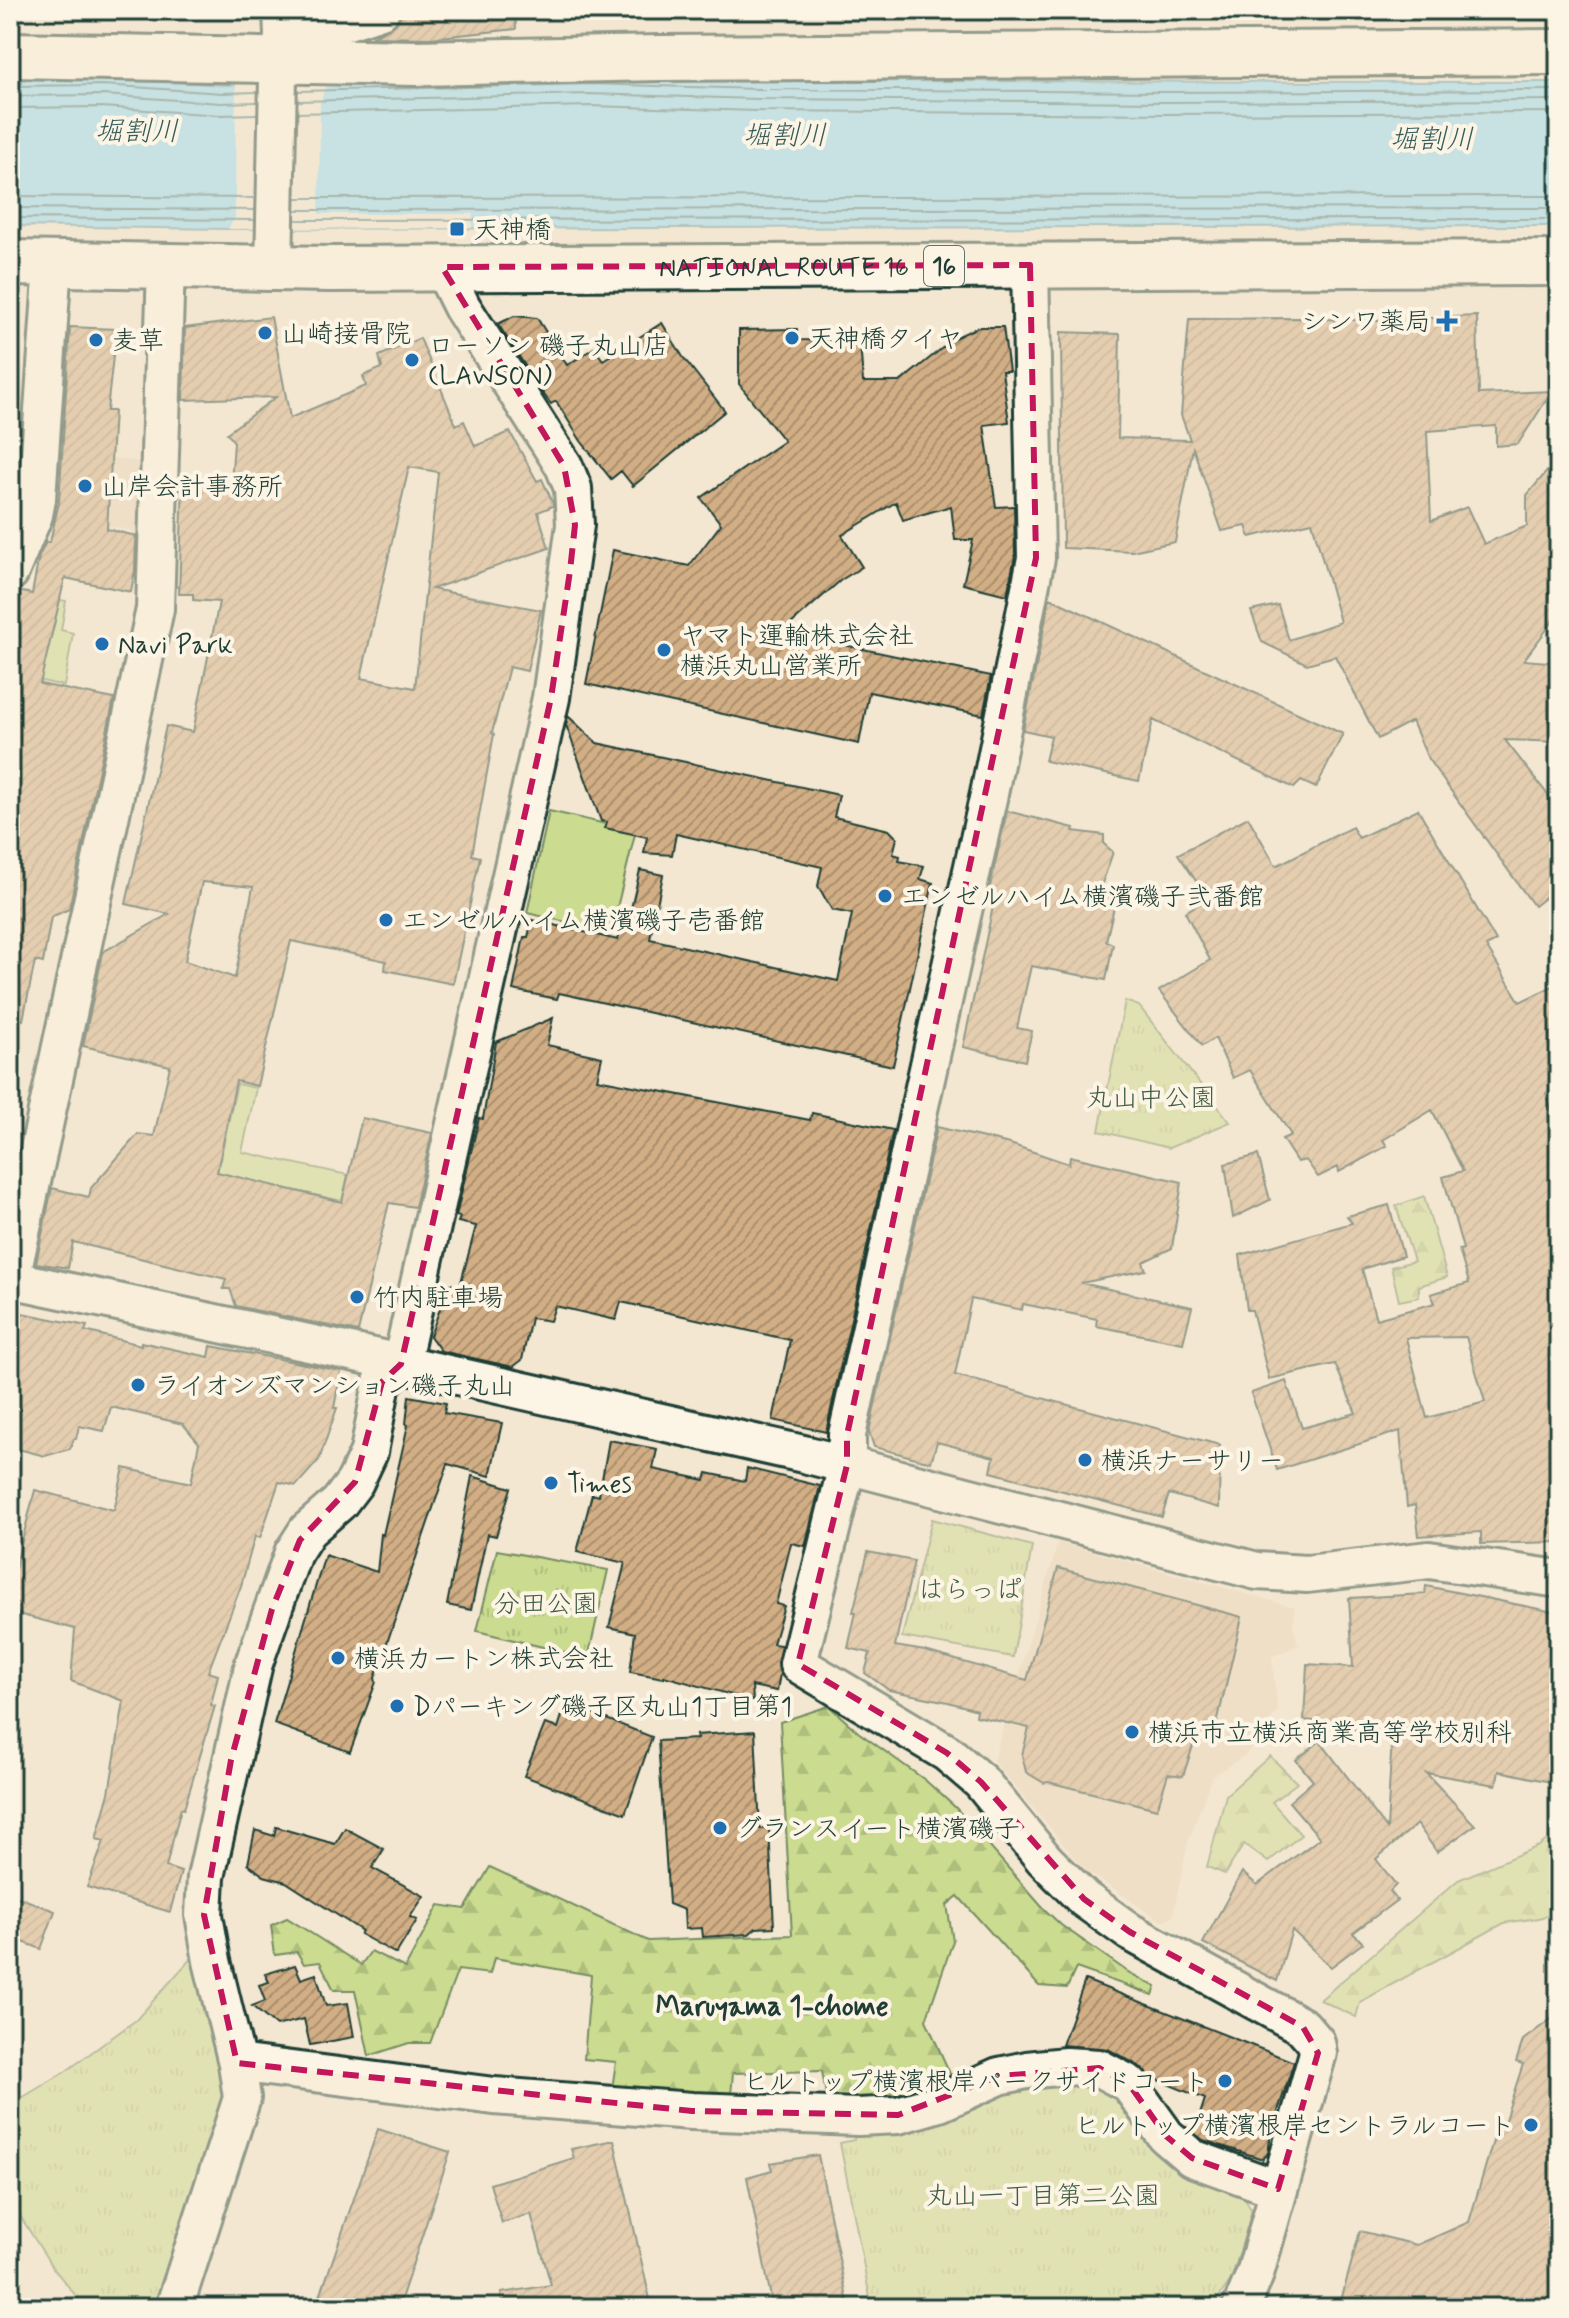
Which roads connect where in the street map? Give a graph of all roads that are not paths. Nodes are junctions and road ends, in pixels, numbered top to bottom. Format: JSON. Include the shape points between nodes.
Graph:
{"nodes":[{"id":1,"x":282,"y":10,"type":"edge"},
{"id":2,"x":381,"y":10,"type":"edge"},
{"id":3,"x":1559,"y":52,"type":"edge"},
{"id":4,"x":10,"y":55,"type":"edge"},
{"id":5,"x":279,"y":70,"type":"junction"},
{"id":6,"x":275,"y":248,"type":"junction"},
{"id":7,"x":10,"y":263,"type":"edge"},
{"id":8,"x":53,"y":263,"type":"junction"},
{"id":9,"x":1559,"y":263,"type":"edge"},
{"id":10,"x":1030,"y":265,"type":"junction"},
{"id":11,"x":166,"y":266,"type":"junction"},
{"id":12,"x":442,"y":267,"type":"junction"},
{"id":13,"x":10,"y":572,"type":"edge"},
{"id":14,"x":10,"y":1281,"type":"edge"},
{"id":15,"x":401,"y":1364,"type":"junction"},
{"id":16,"x":847,"y":1465,"type":"junction"},
{"id":17,"x":1559,"y":1579,"type":"edge"},
{"id":18,"x":237,"y":2063,"type":"junction"},
{"id":19,"x":1278,"y":2189,"type":"junction"},
{"id":20,"x":174,"y":2308,"type":"edge"},
{"id":21,"x":1241,"y":2308,"type":"edge"}],
"edges":[{"from":1,"to":5,"type":"street"},
{"from":2,"to":5,"type":"street","via":[[297,38]]},
{"from":3,"to":5,"type":"main road","via":[[676,57]]},
{"from":4,"to":5,"type":"main road"},
{"from":5,"to":6,"type":"street"},
{"from":6,"to":11,"type":"main road","name":"NATIONAL ROUTE 16","number":"16"},
{"from":6,"to":12,"type":"main road","name":"NATIONAL ROUTE 16","number":"16"},
{"from":7,"to":8,"type":"main road","name":"NATIONAL ROUTE 16","number":"16"},
{"from":8,"to":11,"type":"main road","name":"NATIONAL ROUTE 16","number":"16"},
{"from":8,"to":13,"type":"street","via":[[37,499]]},
{"from":9,"to":10,"type":"main road","name":"NATIONAL ROUTE 16","number":"16"},
{"from":10,"to":12,"type":"main road","name":"NATIONAL ROUTE 16","number":"16"},
{"from":10,"to":16,"type":"street","via":[[1036,558],[847,1435]]},
{"from":11,"to":14,"type":"street","via":[[155,609]]},
{"from":12,"to":15,"type":"street","via":[[564,466],[573,488],[575,525],[551,698]]},
{"from":14,"to":15,"type":"street"},
{"from":15,"to":16,"type":"street"},
{"from":15,"to":18,"type":"street","via":[[382,1382],[369,1452],[355,1482],[293,1553],[241,1717],[206,1877],[204,1915]]},
{"from":16,"to":17,"type":"street","via":[[1257,1571],[1307,1574],[1429,1560]]},
{"from":16,"to":19,"type":"street","via":[[798,1664],[947,1753],[981,1782],[1084,1899],[1130,1932],[1303,2027],[1318,2053]]},
{"from":18,"to":19,"type":"street","via":[[494,2096],[858,2117],[898,2115],[1027,2070],[1099,2068],[1129,2084],[1166,2136],[1192,2158]]},
{"from":18,"to":20,"type":"street","via":[[242,2098]]},
{"from":19,"to":21,"type":"street"}]}
